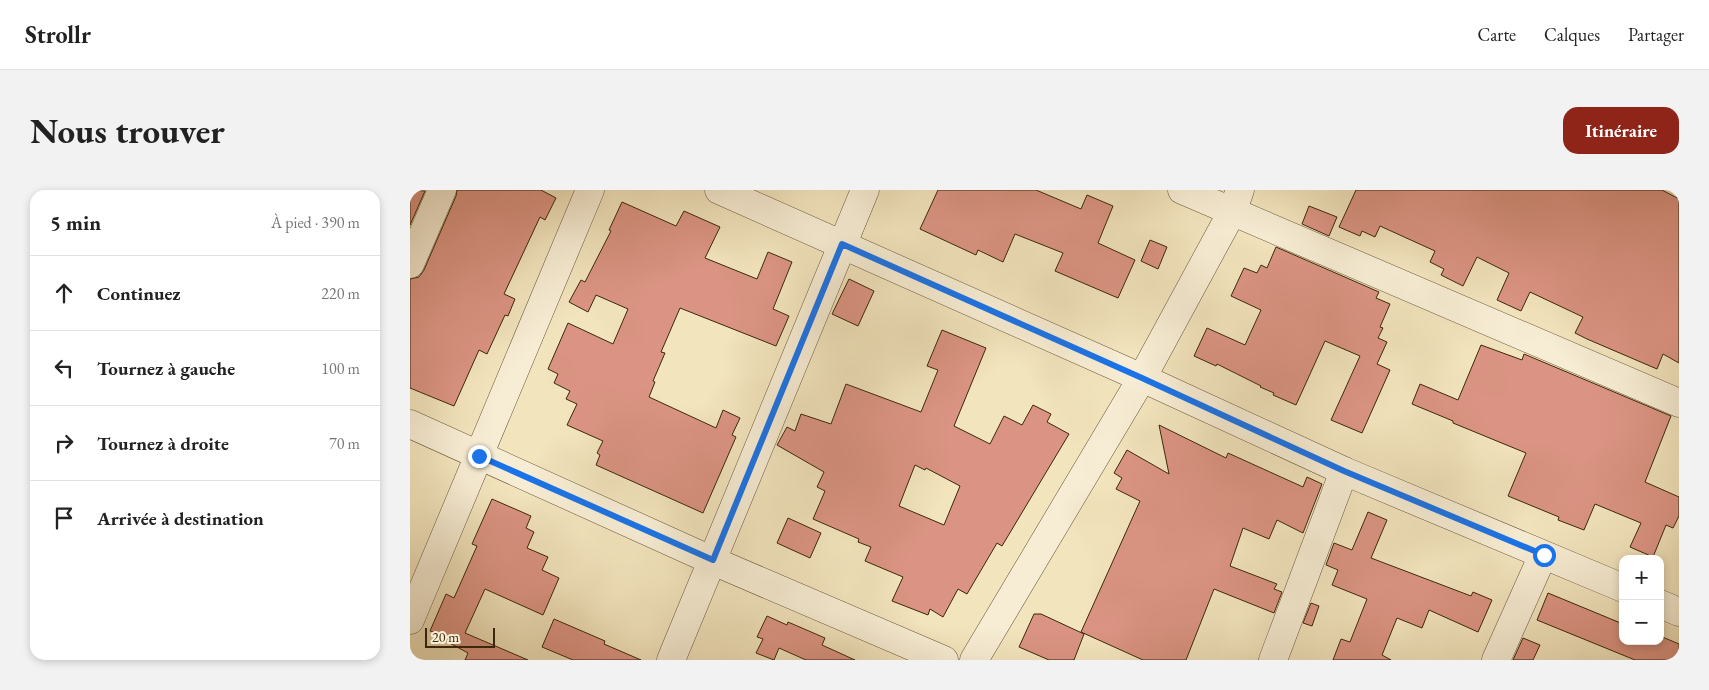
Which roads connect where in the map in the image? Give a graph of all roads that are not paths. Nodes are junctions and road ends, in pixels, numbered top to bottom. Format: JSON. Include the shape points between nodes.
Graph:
{"nodes":[{"id":1,"x":442,"y":190,"type":"edge"},
{"id":2,"x":590,"y":190,"type":"edge"},
{"id":3,"x":719,"y":190,"type":"edge"},
{"id":4,"x":865,"y":190,"type":"edge"},
{"id":5,"x":1182,"y":190,"type":"edge"},
{"id":6,"x":1262,"y":190,"type":"edge"},
{"id":7,"x":1236,"y":201,"type":"edge"},
{"id":8,"x":842,"y":244,"type":"junction"},
{"id":9,"x":410,"y":264,"type":"edge"},
{"id":10,"x":1142,"y":378,"type":"junction"},
{"id":11,"x":1679,"y":403,"type":"edge"},
{"id":12,"x":410,"y":424,"type":"edge"},
{"id":13,"x":479,"y":456,"type":"junction"},
{"id":14,"x":1344,"y":471,"type":"junction"},
{"id":15,"x":1544,"y":555,"type":"junction"},
{"id":16,"x":713,"y":560,"type":"junction"},
{"id":17,"x":1619,"y":586,"type":"edge"},
{"id":18,"x":1664,"y":606,"type":"edge"},
{"id":19,"x":1679,"y":612,"type":"edge"},
{"id":20,"x":410,"y":620,"type":"edge"},
{"id":21,"x":671,"y":660,"type":"edge"},
{"id":22,"x":944,"y":660,"type":"edge"},
{"id":23,"x":974,"y":660,"type":"edge"},
{"id":24,"x":1273,"y":660,"type":"edge"},
{"id":25,"x":1496,"y":660,"type":"edge"}],
"edges":[{"from":1,"to":9,"type":"street"},
{"from":2,"to":13,"type":"street"},
{"from":3,"to":8,"type":"street"},
{"from":4,"to":8,"type":"street"},
{"from":5,"to":7,"type":"street"},
{"from":6,"to":7,"type":"street"},
{"from":7,"to":10,"type":"street"},
{"from":7,"to":11,"type":"street"},
{"from":8,"to":10,"type":"street"},
{"from":8,"to":16,"type":"street"},
{"from":10,"to":14,"type":"street"},
{"from":10,"to":23,"type":"street"},
{"from":12,"to":13,"type":"street"},
{"from":13,"to":16,"type":"street"},
{"from":13,"to":20,"type":"street"},
{"from":14,"to":15,"type":"street"},
{"from":14,"to":24,"type":"street"},
{"from":15,"to":17,"type":"street"},
{"from":15,"to":25,"type":"street"},
{"from":16,"to":21,"type":"street"},
{"from":16,"to":22,"type":"street"},
{"from":18,"to":19,"type":"street"}]}
